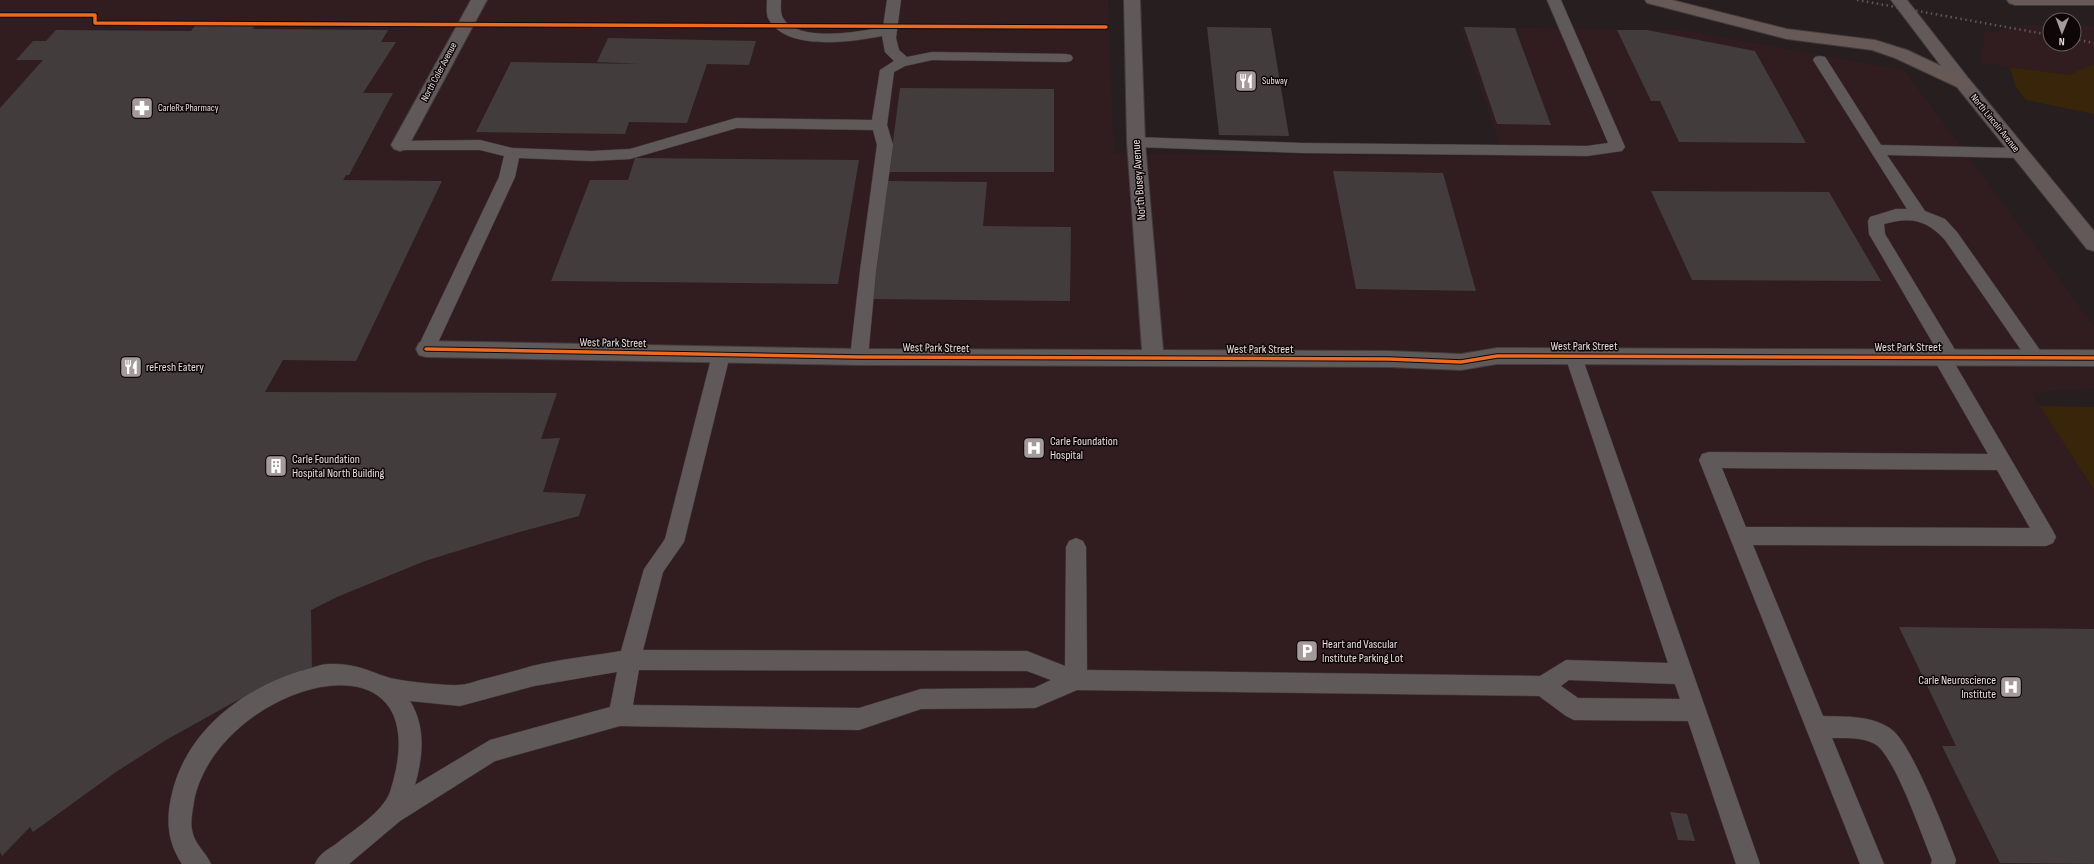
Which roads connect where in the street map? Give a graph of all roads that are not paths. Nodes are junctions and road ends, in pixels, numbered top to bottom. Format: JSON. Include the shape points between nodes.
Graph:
{"nodes":[{"id":1,"x":479,"y":0,"type":"edge"},
{"id":2,"x":774,"y":0,"type":"edge"},
{"id":3,"x":894,"y":0,"type":"edge"},
{"id":4,"x":1132,"y":0,"type":"edge"},
{"id":5,"x":1554,"y":0,"type":"edge"},
{"id":6,"x":1653,"y":0,"type":"edge"},
{"id":7,"x":1899,"y":0,"type":"edge"},
{"id":8,"x":2016,"y":0,"type":"edge"},
{"id":9,"x":2054,"y":0,"type":"edge"},
{"id":10,"x":2094,"y":0,"type":"edge"},
{"id":11,"x":890,"y":30,"type":"junction"},
{"id":12,"x":1066,"y":58,"type":"dead end"},
{"id":13,"x":1820,"y":60,"type":"dead end"},
{"id":14,"x":904,"y":62,"type":"junction"},
{"id":15,"x":1963,"y":83,"type":"junction"},
{"id":16,"x":880,"y":125,"type":"junction"},
{"id":17,"x":1136,"y":142,"type":"junction"},
{"id":18,"x":400,"y":145,"type":"joint"},
{"id":19,"x":1876,"y":150,"type":"junction"},
{"id":20,"x":512,"y":153,"type":"junction"},
{"id":21,"x":2018,"y":153,"type":"junction"},
{"id":22,"x":1919,"y":215,"type":"junction"},
{"id":23,"x":2094,"y":244,"type":"edge"},
{"id":24,"x":426,"y":349,"type":"joint"},
{"id":25,"x":721,"y":355,"type":"junction"},
{"id":26,"x":1574,"y":356,"type":"junction"},
{"id":27,"x":859,"y":357,"type":"junction"},
{"id":28,"x":1947,"y":358,"type":"junction"},
{"id":29,"x":2036,"y":358,"type":"junction"},
{"id":30,"x":2094,"y":358,"type":"edge"},
{"id":31,"x":1153,"y":359,"type":"junction"},
{"id":32,"x":2001,"y":462,"type":"junction"},
{"id":33,"x":1739,"y":536,"type":"junction"},
{"id":34,"x":1076,"y":547,"type":"dead end"},
{"id":35,"x":630,"y":660,"type":"junction"},
{"id":36,"x":1682,"y":674,"type":"junction"},
{"id":37,"x":1076,"y":680,"type":"junction"},
{"id":38,"x":1543,"y":686,"type":"junction"},
{"id":39,"x":387,"y":688,"type":"junction"},
{"id":40,"x":1694,"y":710,"type":"junction"},
{"id":41,"x":620,"y":715,"type":"junction"},
{"id":42,"x":1816,"y":727,"type":"junction"},
{"id":43,"x":393,"y":812,"type":"junction"},
{"id":44,"x":199,"y":864,"type":"edge"},
{"id":45,"x":327,"y":864,"type":"edge"},
{"id":46,"x":1748,"y":864,"type":"edge"},
{"id":47,"x":1872,"y":864,"type":"edge"},
{"id":48,"x":1943,"y":864,"type":"edge"}],
"edges":[{"from":1,"to":18,"type":"street","name":"North Coler Avenue"},
{"from":2,"to":11,"type":"lane","via":[[772,7],[775,19],[789,33],[826,38],[861,37]]},
{"from":3,"to":11,"type":"lane"},
{"from":4,"to":17,"type":"street","name":"North Busey Avenue"},
{"from":5,"to":17,"type":"lane","via":[[1617,147],[1587,151],[1302,148]]},
{"from":6,"to":15,"type":"main road","via":[[1787,34],[1874,45],[1901,54]]},
{"from":7,"to":15,"type":"main road","name":"North Lincoln Avenue"},
{"from":8,"to":9,"type":"main road"},
{"from":9,"to":10,"type":"main road"},
{"from":11,"to":14,"type":"lane","via":[[892,52]]},
{"from":12,"to":14,"type":"lane","via":[[932,56]]},
{"from":13,"to":19,"type":"lane"},
{"from":14,"to":16,"type":"lane","via":[[887,70]]},
{"from":15,"to":21,"type":"main road","name":"North Lincoln Avenue"},
{"from":16,"to":20,"type":"lane","via":[[736,123],[630,154],[591,156]]},
{"from":16,"to":27,"type":"lane","via":[[885,145]]},
{"from":17,"to":31,"type":"street","name":"North Busey Avenue"},
{"from":18,"to":20,"type":"lane","via":[[480,145]]},
{"from":19,"to":21,"type":"lane"},
{"from":19,"to":22,"type":"lane"},
{"from":20,"to":24,"type":"lane","via":[[506,177]]},
{"from":21,"to":23,"type":"main road","name":"North Lincoln Avenue"},
{"from":22,"to":28,"type":"lane","via":[[1896,215],[1876,221],[1878,234]]},
{"from":22,"to":29,"type":"lane","via":[[1939,223],[1951,236]]},
{"from":24,"to":25,"type":"street","name":"West Park Street"},
{"from":25,"to":27,"type":"street","name":"West Park Street"},
{"from":25,"to":35,"type":"lane","via":[[674,542],[654,570]]},
{"from":26,"to":28,"type":"street","name":"West Park Street"},
{"from":26,"to":31,"type":"street","name":"West Park Street","via":[[1497,356],[1460,362],[1389,359]]},
{"from":26,"to":36,"type":"lane"},
{"from":27,"to":31,"type":"street","name":"West Park Street"},
{"from":28,"to":29,"type":"street","name":"West Park Street"},
{"from":28,"to":32,"type":"lane"},
{"from":29,"to":30,"type":"street","name":"West Park Street"},
{"from":32,"to":33,"type":"lane","via":[[1709,460]]},
{"from":32,"to":33,"type":"lane","via":[[2046,538]]},
{"from":33,"to":42,"type":"lane"},
{"from":34,"to":37,"type":"lane"},
{"from":35,"to":37,"type":"lane","via":[[1027,662]]},
{"from":35,"to":39,"type":"lane","via":[[534,676],[460,696]]},
{"from":35,"to":41,"type":"lane"},
{"from":36,"to":38,"type":"lane","via":[[1566,670]]},
{"from":36,"to":40,"type":"lane"},
{"from":37,"to":38,"type":"lane"},
{"from":37,"to":41,"type":"lane","via":[[1035,698],[921,699],[859,719]]},
{"from":38,"to":40,"type":"lane","via":[[1574,709]]},
{"from":39,"to":43,"type":"lane","via":[[404,708],[412,734],[407,771]]},
{"from":39,"to":44,"type":"lane","via":[[362,677],[329,674],[292,683],[255,701],[222,727],[197,760],[182,795],[180,830],[192,858]]},
{"from":40,"to":46,"type":"lane"},
{"from":41,"to":43,"type":"lane","via":[[490,751]]},
{"from":42,"to":47,"type":"lane"},
{"from":42,"to":48,"type":"lane","via":[[1863,728],[1884,737],[1899,755],[1944,860]]},
{"from":43,"to":45,"type":"lane"}]}
